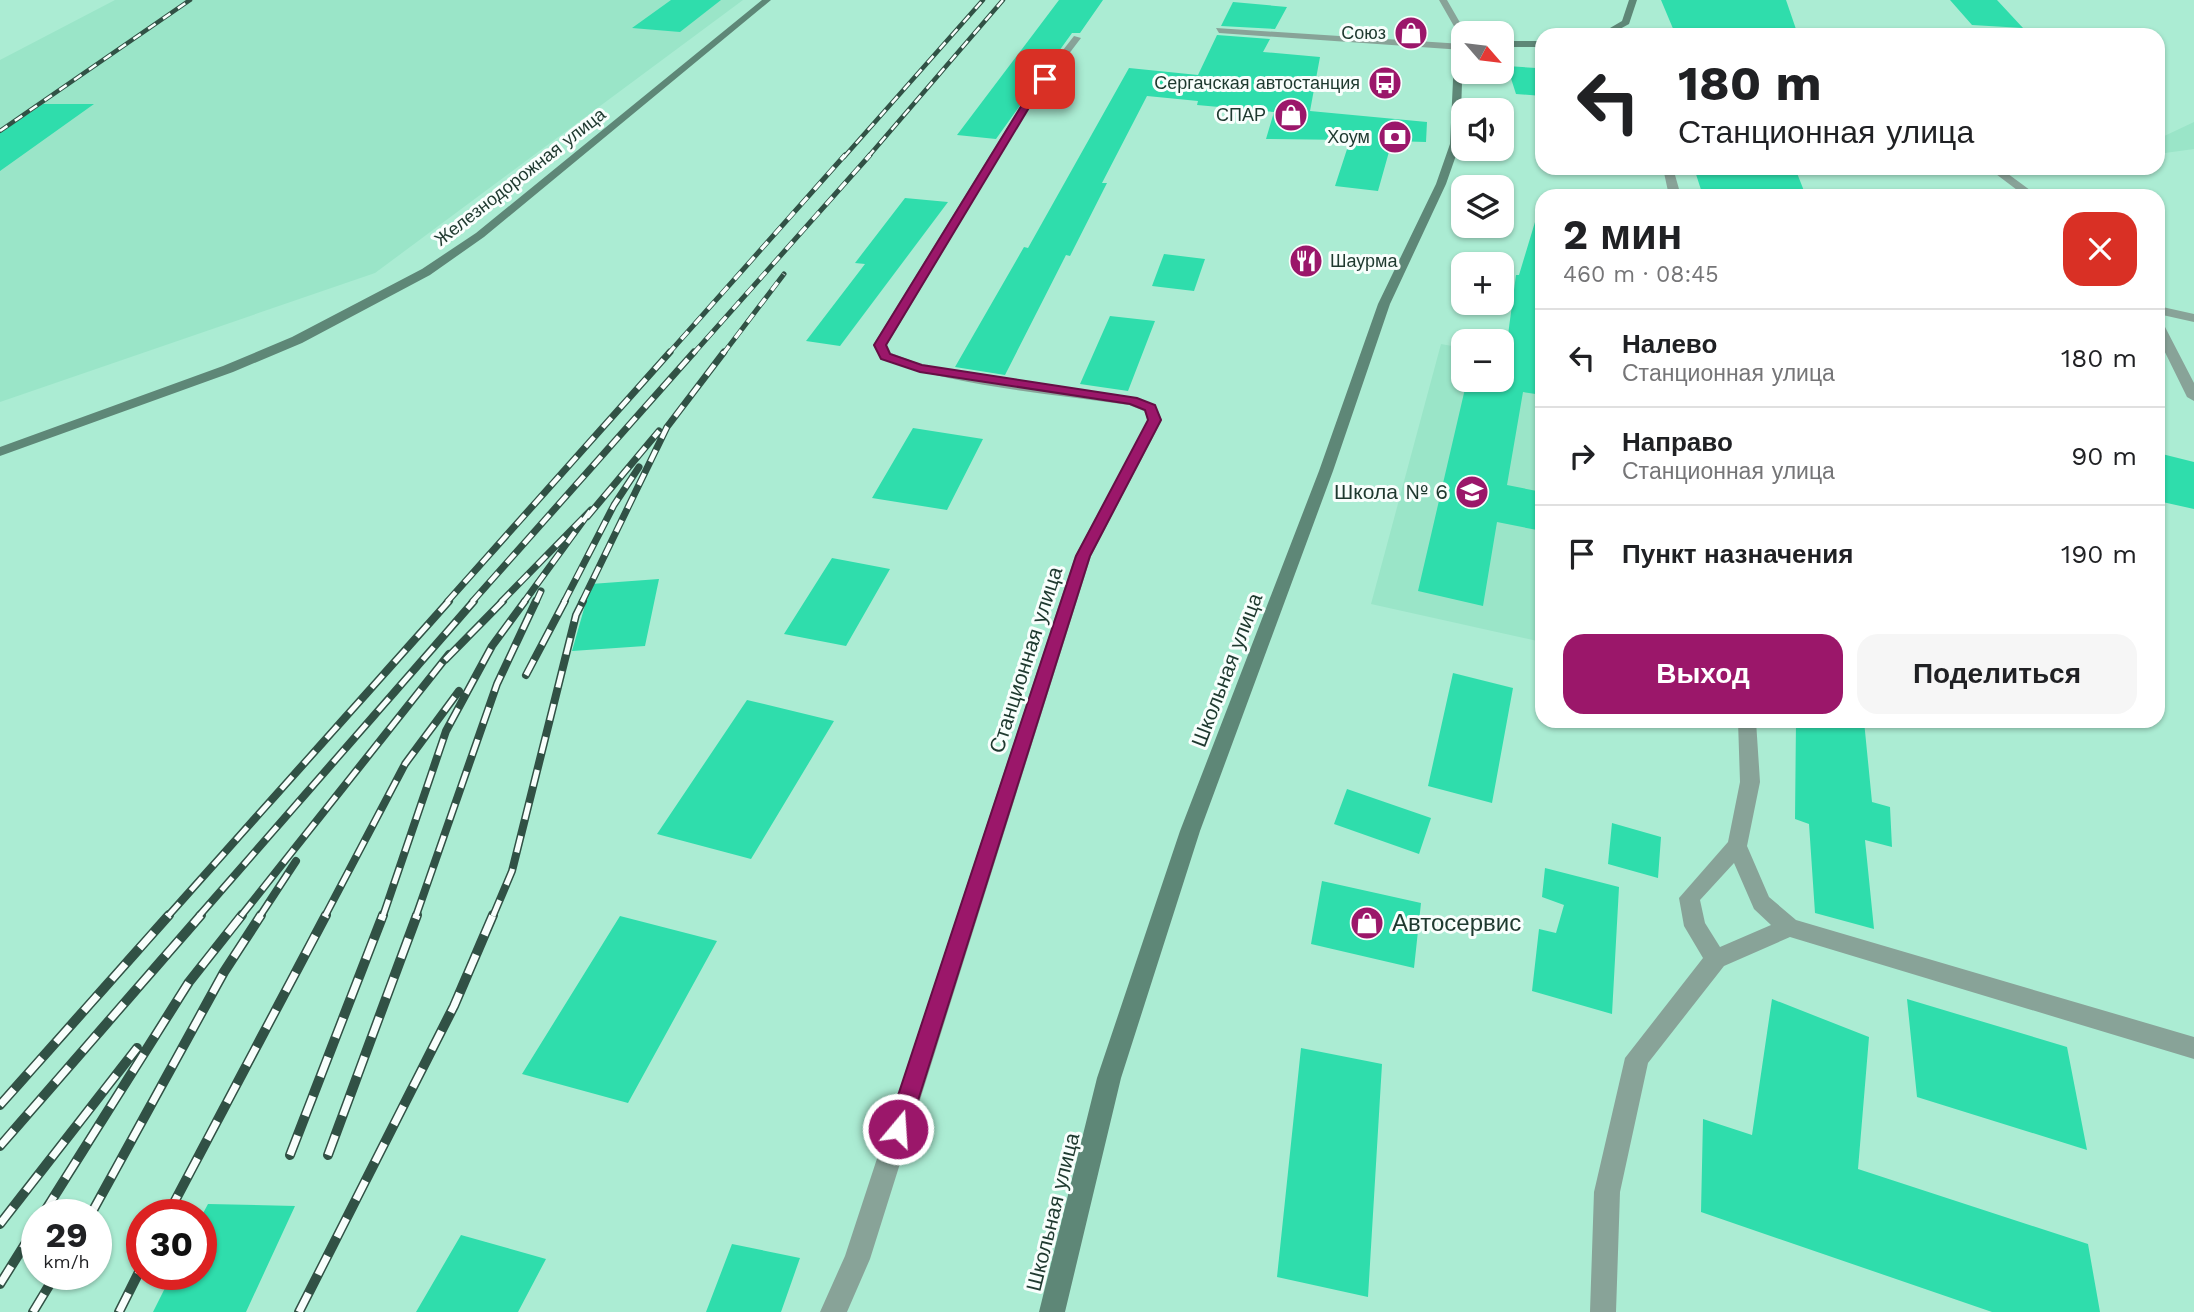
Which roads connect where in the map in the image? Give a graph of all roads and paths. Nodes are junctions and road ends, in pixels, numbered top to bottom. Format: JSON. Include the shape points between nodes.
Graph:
{"nodes":[{"id":1,"x":767,"y":0,"type":"edge"},
{"id":2,"x":1443,"y":0,"type":"edge"},
{"id":3,"x":1633,"y":0,"type":"edge"},
{"id":4,"x":1455,"y":21,"type":"edge"},
{"id":5,"x":1621,"y":28,"type":"edge"},
{"id":6,"x":1220,"y":30,"type":"dead end"},
{"id":7,"x":1077,"y":38,"type":"dead end"},
{"id":8,"x":1514,"y":44,"type":"edge"},
{"id":9,"x":1535,"y":44,"type":"edge"},
{"id":10,"x":1451,"y":46,"type":"edge"},
{"id":11,"x":1458,"y":84,"type":"edge"},
{"id":12,"x":2003,"y":175,"type":"edge"},
{"id":13,"x":2022,"y":189,"type":"edge"},
{"id":14,"x":2165,"y":312,"type":"edge"},
{"id":15,"x":2194,"y":318,"type":"edge"},
{"id":16,"x":2165,"y":339,"type":"edge"},
{"id":17,"x":2194,"y":397,"type":"edge"},
{"id":18,"x":0,"y":452,"type":"edge"},
{"id":19,"x":1747,"y":728,"type":"edge"},
{"id":20,"x":1737,"y":846,"type":"junction"},
{"id":21,"x":1789,"y":927,"type":"junction"},
{"id":22,"x":1716,"y":959,"type":"junction"},
{"id":23,"x":2194,"y":1048,"type":"edge"},
{"id":24,"x":833,"y":1312,"type":"edge"},
{"id":25,"x":1052,"y":1312,"type":"edge"},
{"id":26,"x":1602,"y":1312,"type":"edge"}],
"edges":[{"from":1,"to":18,"type":"main road","name":"Железнодорожная улица","via":[[480,235],[426,272],[297,340]]},
{"from":2,"to":4,"type":"street"},
{"from":3,"to":5,"type":"main road"},
{"from":6,"to":10,"type":"street"},
{"from":7,"to":24,"type":"street","name":"Станционная улица","via":[[1029,100],[880,345],[886,356],[920,368],[1132,401],[1150,408],[1155,420],[1083,556],[857,1259]]},
{"from":8,"to":9,"type":"main road"},
{"from":11,"to":25,"type":"main road","name":"Школьная улица","via":[[1455,145],[1384,304],[1190,831],[1109,1078]]},
{"from":12,"to":13,"type":"street"},
{"from":14,"to":15,"type":"street"},
{"from":16,"to":17,"type":"street"},
{"from":19,"to":20,"type":"street","via":[[1750,782]]},
{"from":20,"to":21,"type":"street","via":[[1761,903]]},
{"from":20,"to":22,"type":"street","via":[[1689,898],[1695,926]]},
{"from":21,"to":22,"type":"street"},
{"from":21,"to":23,"type":"street"},
{"from":22,"to":26,"type":"street","via":[[1637,1058],[1607,1192]]}]}
